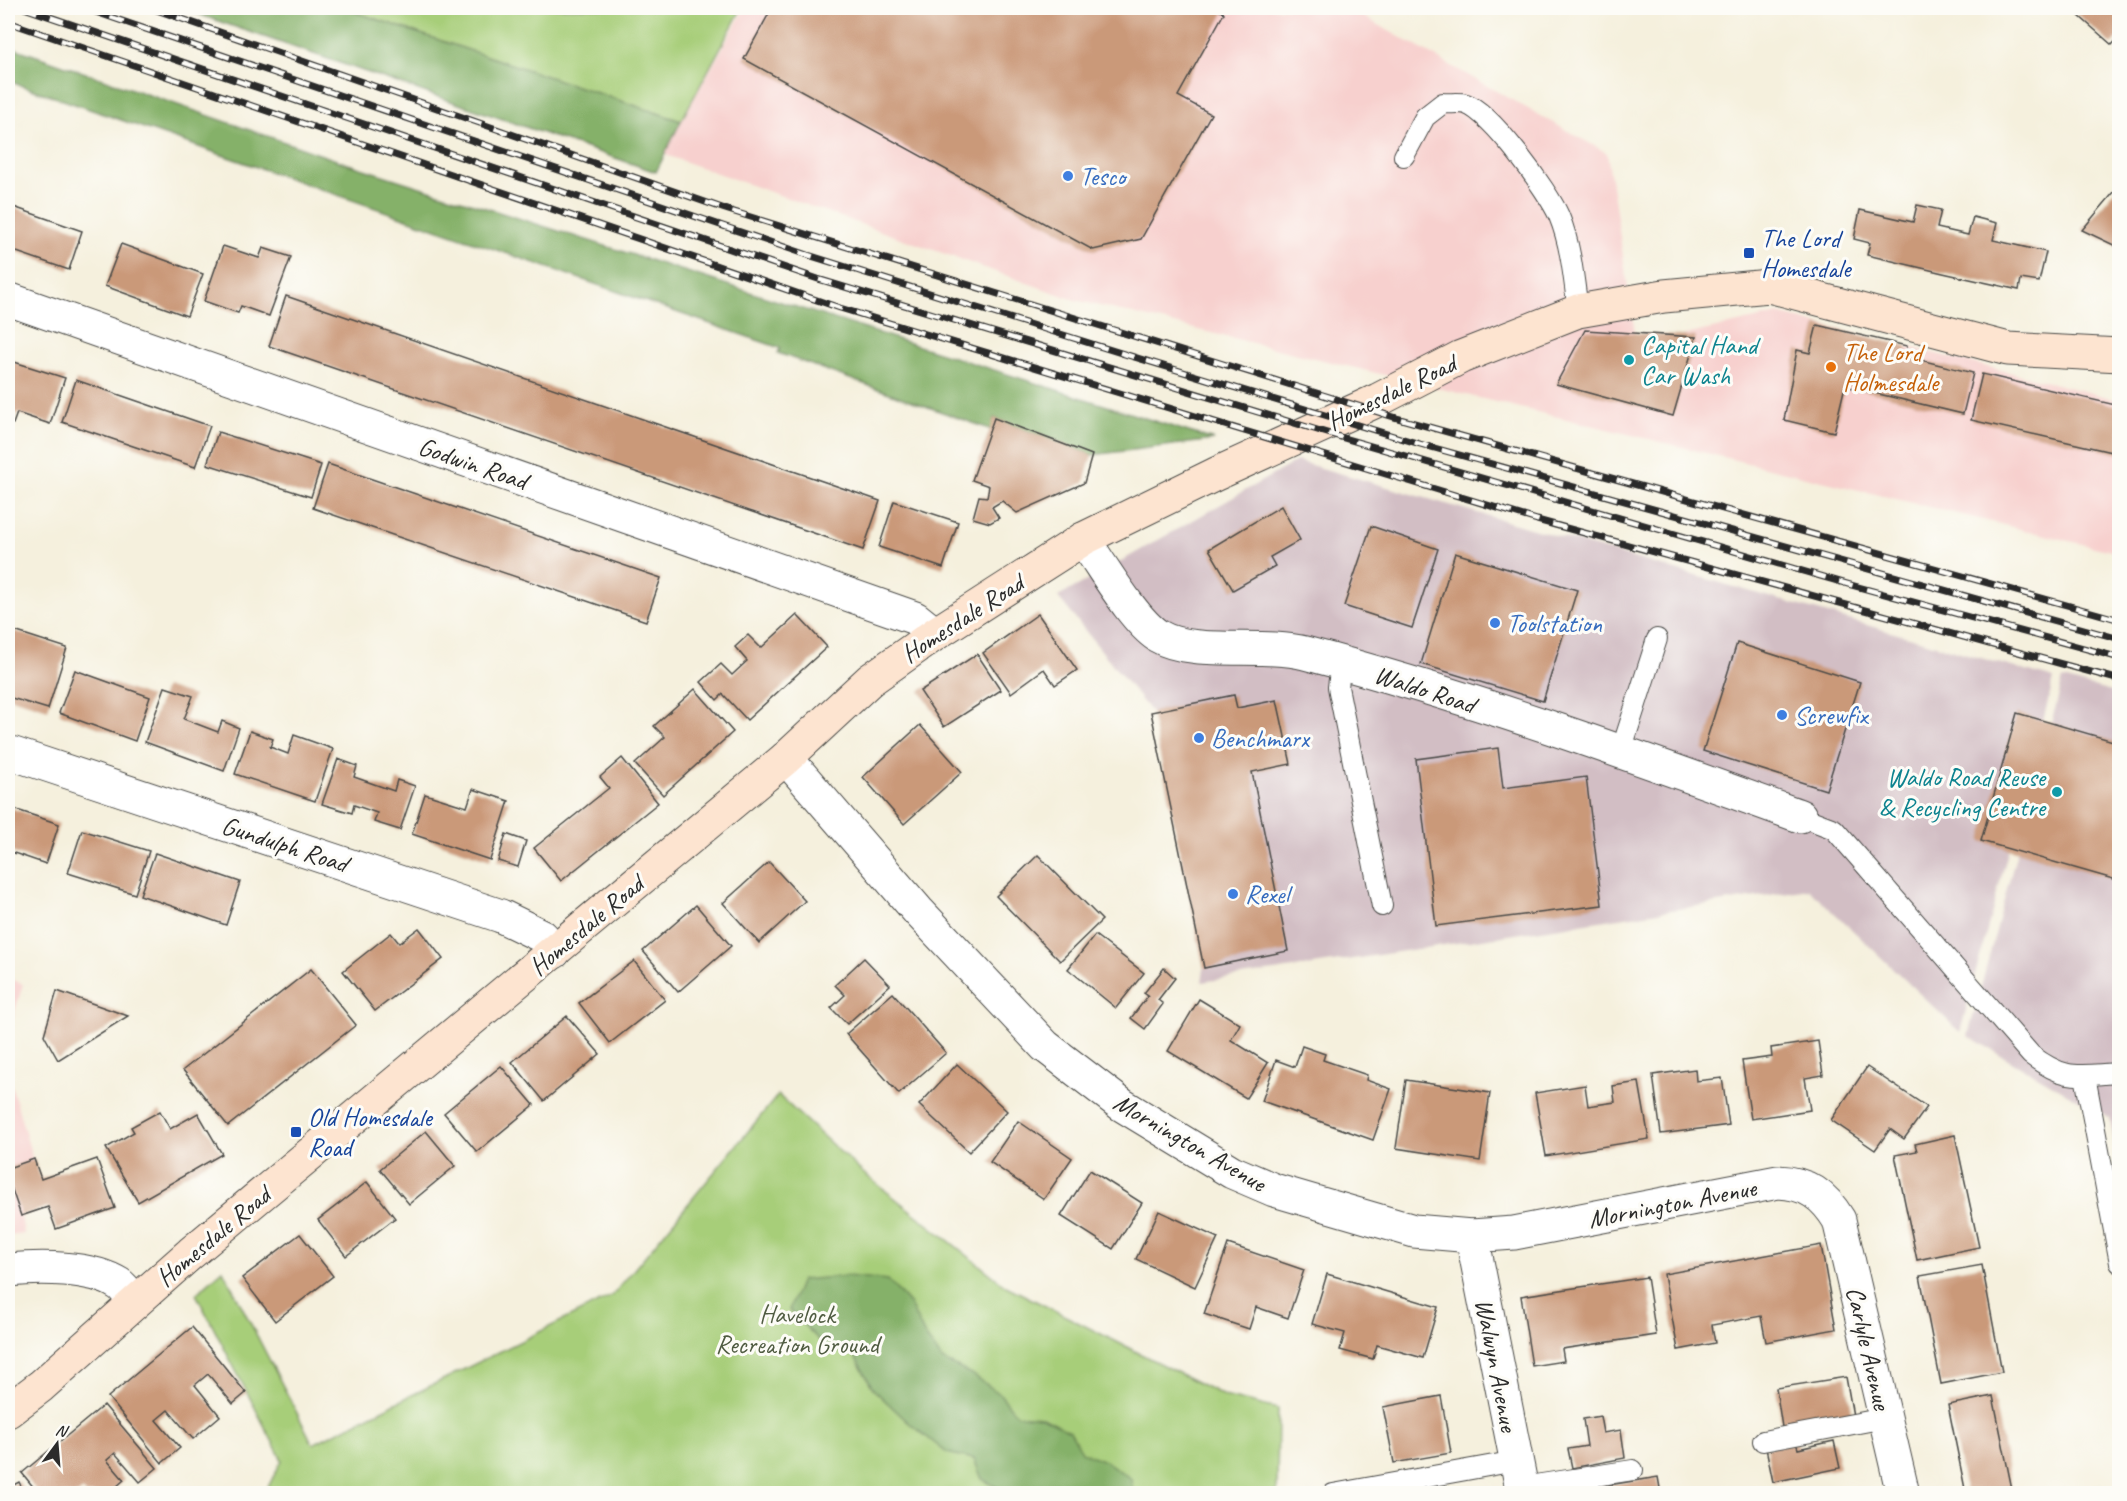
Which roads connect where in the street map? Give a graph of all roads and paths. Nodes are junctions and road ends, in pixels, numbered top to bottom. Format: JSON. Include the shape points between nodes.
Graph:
{"nodes":[{"id":1,"x":1404,"y":156,"type":"dead end"},
{"id":2,"x":8,"y":300,"type":"edge"},
{"id":3,"x":1578,"y":311,"type":"junction"},
{"id":4,"x":2120,"y":355,"type":"edge"},
{"id":5,"x":1083,"y":539,"type":"junction"},
{"id":6,"x":935,"y":634,"type":"junction"},
{"id":7,"x":1657,"y":639,"type":"dead end"},
{"id":8,"x":1341,"y":663,"type":"junction"},
{"id":9,"x":1621,"y":751,"type":"junction"},
{"id":10,"x":8,"y":752,"type":"edge"},
{"id":11,"x":786,"y":758,"type":"junction"},
{"id":12,"x":1800,"y":816,"type":"joint"},
{"id":13,"x":1382,"y":906,"type":"dead end"},
{"id":14,"x":554,"y":952,"type":"junction"},
{"id":15,"x":2102,"y":1074,"type":"edge"},
{"id":16,"x":2120,"y":1089,"type":"edge"},
{"id":17,"x":1830,"y":1205,"type":"joint"},
{"id":18,"x":1472,"y":1236,"type":"junction"},
{"id":19,"x":2120,"y":1263,"type":"edge"},
{"id":20,"x":8,"y":1270,"type":"edge"},
{"id":21,"x":134,"y":1302,"type":"junction"},
{"id":22,"x":8,"y":1411,"type":"edge"},
{"id":23,"x":1885,"y":1418,"type":"junction"},
{"id":24,"x":1763,"y":1441,"type":"dead end"},
{"id":25,"x":1633,"y":1470,"type":"dead end"},
{"id":26,"x":1520,"y":1480,"type":"edge"},
{"id":27,"x":1333,"y":1494,"type":"edge"},
{"id":28,"x":1903,"y":1494,"type":"edge"}],
"edges":[{"from":1,"to":3,"type":"lane","via":[[1425,117],[1443,103],[1466,104],[1484,117],[1530,168],[1559,217]]},
{"from":2,"to":6,"type":"street","name":"Godwin Road","via":[[915,618]]},
{"from":3,"to":4,"type":"main road","name":"Homesdale Road","via":[[1664,296],[1769,285],[2008,349]]},
{"from":3,"to":5,"type":"main road","name":"Homesdale Road","via":[[1461,357]]},
{"from":5,"to":6,"type":"main road","name":"Homesdale Road"},
{"from":5,"to":8,"type":"street","name":"Waldo Road","via":[[1142,622],[1178,645],[1286,648]]},
{"from":6,"to":11,"type":"main road","name":"Homesdale Road","via":[[870,680]]},
{"from":7,"to":9,"type":"lane"},
{"from":8,"to":9,"type":"street","name":"Waldo Road"},
{"from":8,"to":13,"type":"lane","via":[[1338,687]]},
{"from":9,"to":12,"type":"street","name":"Waldo Road"},
{"from":10,"to":14,"type":"street","name":"Gundulph Road","via":[[501,916],[542,936]]},
{"from":11,"to":14,"type":"main road","name":"Homesdale Road"},
{"from":11,"to":18,"type":"street","name":"Mornington Avenue","via":[[918,911],[1045,1046],[1122,1106],[1232,1172],[1274,1191],[1414,1231]]},
{"from":12,"to":15,"type":"lane","via":[[1834,829],[2031,1055],[2050,1070],[2076,1077]]},
{"from":14,"to":21,"type":"main road","name":"Homesdale Road"},
{"from":15,"to":16,"type":"lane"},
{"from":15,"to":19,"type":"lane"},
{"from":17,"to":18,"type":"street","name":"Mornington Avenue","via":[[1815,1191],[1797,1183],[1778,1182],[1514,1233]]},
{"from":17,"to":23,"type":"street","name":"Carlyle Avenue","via":[[1839,1220]]},
{"from":18,"to":26,"type":"street","name":"Walwyn Avenue"},
{"from":20,"to":21,"type":"street","via":[[64,1269],[98,1276],[119,1284]]},
{"from":21,"to":22,"type":"main road","name":"Homesdale Road"},
{"from":23,"to":24,"type":"lane"},
{"from":23,"to":28,"type":"street","name":"Carlyle Avenue"},
{"from":25,"to":26,"type":"lane"},
{"from":26,"to":27,"type":"lane"}]}
